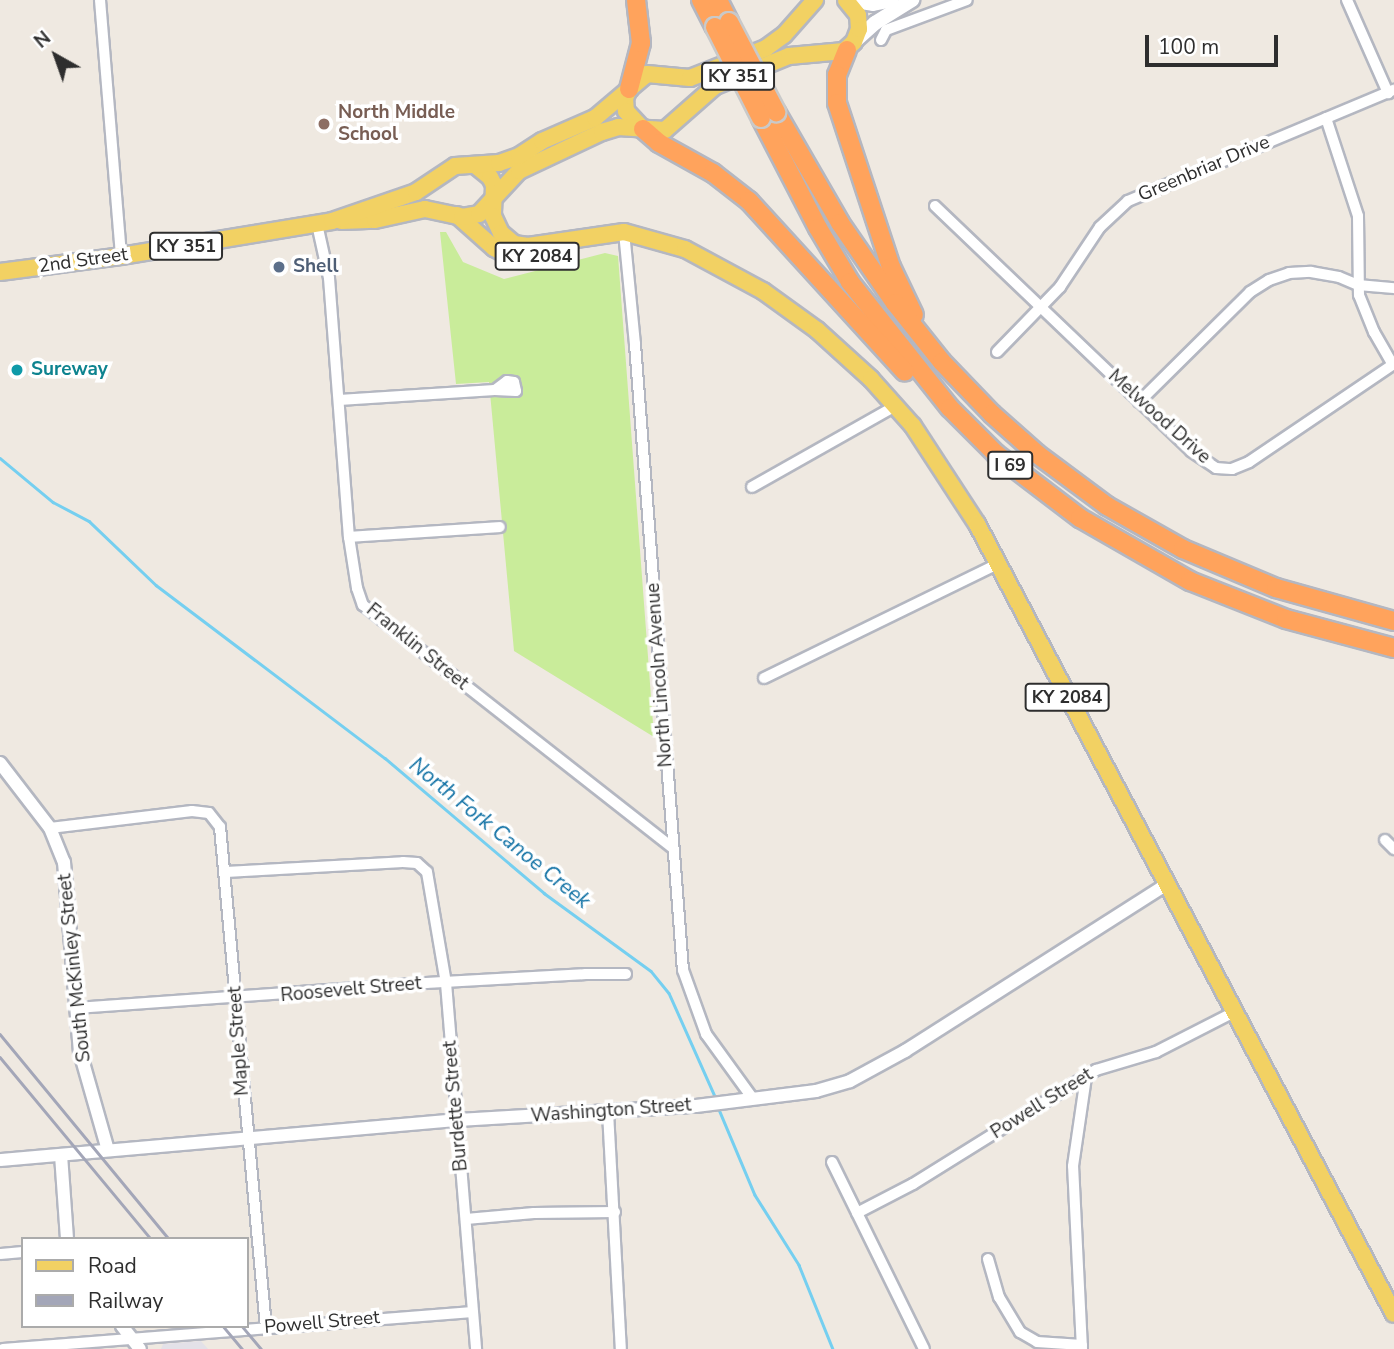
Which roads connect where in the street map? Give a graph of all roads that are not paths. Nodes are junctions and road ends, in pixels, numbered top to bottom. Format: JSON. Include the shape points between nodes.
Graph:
{"nodes":[{"id":1,"x":100,"y":0,"type":"edge"},
{"id":2,"x":636,"y":0,"type":"edge"},
{"id":3,"x":701,"y":0,"type":"edge"},
{"id":4,"x":719,"y":0,"type":"edge"},
{"id":5,"x":814,"y":0,"type":"edge"},
{"id":6,"x":847,"y":0,"type":"edge"},
{"id":7,"x":892,"y":0,"type":"edge"},
{"id":8,"x":912,"y":0,"type":"edge"},
{"id":9,"x":967,"y":0,"type":"edge"},
{"id":10,"x":1347,"y":0,"type":"edge"},
{"id":11,"x":722,"y":24,"type":"junction"},
{"id":12,"x":881,"y":40,"type":"dead end"},
{"id":13,"x":851,"y":46,"type":"junction"},
{"id":14,"x":629,"y":89,"type":"junction"},
{"id":15,"x":1391,"y":92,"type":"edge"},
{"id":16,"x":769,"y":115,"type":"junction"},
{"id":17,"x":1326,"y":118,"type":"junction"},
{"id":18,"x":643,"y":129,"type":"junction"},
{"id":19,"x":475,"y":165,"type":"junction"},
{"id":20,"x":442,"y":177,"type":"junction"},
{"id":21,"x":491,"y":202,"type":"junction"},
{"id":22,"x":935,"y":206,"type":"dead end"},
{"id":23,"x":456,"y":214,"type":"junction"},
{"id":24,"x":325,"y":223,"type":"junction"},
{"id":25,"x":624,"y":232,"type":"junction"},
{"id":26,"x":594,"y":237,"type":"junction"},
{"id":27,"x":121,"y":256,"type":"junction"},
{"id":28,"x":0,"y":272,"type":"edge"},
{"id":29,"x":1358,"y":285,"type":"junction"},
{"id":30,"x":1394,"y":288,"type":"edge"},
{"id":31,"x":1042,"y":307,"type":"junction"},
{"id":32,"x":997,"y":352,"type":"dead end"},
{"id":33,"x":1394,"y":364,"type":"edge"},
{"id":34,"x":953,"y":374,"type":"junction"},
{"id":35,"x":495,"y":390,"type":"dead end"},
{"id":36,"x":340,"y":400,"type":"junction"},
{"id":37,"x":1139,"y":402,"type":"junction"},
{"id":38,"x":895,"y":406,"type":"junction"},
{"id":39,"x":996,"y":454,"type":"junction"},
{"id":40,"x":752,"y":487,"type":"dead end"},
{"id":41,"x":500,"y":527,"type":"dead end"},
{"id":42,"x":349,"y":537,"type":"junction"},
{"id":43,"x":998,"y":564,"type":"junction"},
{"id":44,"x":1394,"y":621,"type":"edge"},
{"id":45,"x":1394,"y":648,"type":"edge"},
{"id":46,"x":764,"y":678,"type":"dead end"},
{"id":47,"x":0,"y":763,"type":"edge"},
{"id":48,"x":50,"y":828,"type":"junction"},
{"id":49,"x":1385,"y":840,"type":"dead end"},
{"id":50,"x":673,"y":848,"type":"junction"},
{"id":51,"x":1394,"y":849,"type":"edge"},
{"id":52,"x":226,"y":872,"type":"junction"},
{"id":53,"x":1166,"y":885,"type":"junction"},
{"id":54,"x":683,"y":970,"type":"junction"},
{"id":55,"x":695,"y":973,"type":"dead end"},
{"id":56,"x":626,"y":974,"type":"dead end"},
{"id":57,"x":446,"y":983,"type":"junction"},
{"id":58,"x":236,"y":999,"type":"junction"},
{"id":59,"x":76,"y":1008,"type":"junction"},
{"id":60,"x":1234,"y":1012,"type":"junction"},
{"id":61,"x":1086,"y":1077,"type":"junction"},
{"id":62,"x":753,"y":1100,"type":"junction"},
{"id":63,"x":608,"y":1112,"type":"junction"},
{"id":64,"x":457,"y":1120,"type":"junction"},
{"id":65,"x":247,"y":1139,"type":"junction"},
{"id":66,"x":108,"y":1150,"type":"junction"},
{"id":67,"x":61,"y":1155,"type":"junction"},
{"id":68,"x":0,"y":1160,"type":"edge"},
{"id":69,"x":832,"y":1162,"type":"dead end"},
{"id":70,"x":615,"y":1212,"type":"junction"},
{"id":71,"x":857,"y":1213,"type":"junction"},
{"id":72,"x":466,"y":1219,"type":"junction"},
{"id":73,"x":66,"y":1237,"type":"edge"},
{"id":74,"x":21,"y":1252,"type":"edge"},
{"id":75,"x":0,"y":1254,"type":"edge"},
{"id":76,"x":988,"y":1259,"type":"dead end"},
{"id":77,"x":473,"y":1312,"type":"junction"},
{"id":78,"x":1394,"y":1314,"type":"edge"},
{"id":79,"x":124,"y":1328,"type":"edge"},
{"id":80,"x":266,"y":1328,"type":"junction"},
{"id":81,"x":131,"y":1338,"type":"junction"},
{"id":82,"x":1082,"y":1347,"type":"edge"},
{"id":83,"x":3,"y":1349,"type":"edge"},
{"id":84,"x":140,"y":1349,"type":"edge"},
{"id":85,"x":476,"y":1349,"type":"edge"},
{"id":86,"x":621,"y":1349,"type":"edge"},
{"id":87,"x":924,"y":1349,"type":"edge"}],
"edges":[{"from":1,"to":27,"type":"street"},
{"from":2,"to":14,"type":"highway","via":[[641,43]]},
{"from":3,"to":11,"type":"highway","number":"I 69"},
{"from":4,"to":11,"type":"highway","number":"I 69"},
{"from":5,"to":14,"type":"main road","name":"2nd Street","number":"KY 351","via":[[784,35],[766,48],[690,78],[648,74]]},
{"from":6,"to":7,"type":"main road","via":[[873,4]]},
{"from":6,"to":13,"type":"main road","via":[[860,21]]},
{"from":8,"to":13,"type":"main road","via":[[874,23]]},
{"from":9,"to":12,"type":"street","via":[[887,30]]},
{"from":10,"to":15,"type":"street"},
{"from":11,"to":16,"type":"highway","number":"I 69","bridge":true},
{"from":13,"to":18,"type":"main road","name":"2nd Street","number":"KY 351","via":[[828,55],[800,54],[777,61],[715,86],[665,130]]},
{"from":13,"to":34,"type":"highway","via":[[835,90],[860,177],[891,267]]},
{"from":14,"to":18,"type":"main road","via":[[626,111]]},
{"from":14,"to":19,"type":"main road","name":"2nd Street","number":"KY 351","via":[[594,118],[519,156]]},
{"from":15,"to":17,"type":"street","name":"Greenbriar Drive"},
{"from":16,"to":34,"type":"highway","number":"I 69","via":[[862,257]]},
{"from":16,"to":39,"type":"highway","number":"I 69","via":[[817,228],[850,282],[950,408]]},
{"from":17,"to":29,"type":"street","via":[[1359,216]]},
{"from":17,"to":31,"type":"street","name":"Greenbriar Drive","via":[[1128,201],[1100,227]]},
{"from":18,"to":21,"type":"main road","name":"2nd Street","number":"KY 351","via":[[610,128],[529,165],[509,178]]},
{"from":18,"to":39,"type":"highway","via":[[749,201],[914,380]]},
{"from":19,"to":20,"type":"main road","name":"2nd Street","number":"KY 351","via":[[455,166]]},
{"from":19,"to":21,"type":"main road","via":[[490,177]]},
{"from":20,"to":23,"type":"main road","via":[[441,198]]},
{"from":20,"to":24,"type":"main road","name":"2nd Street","number":"KY 351","via":[[416,192]]},
{"from":21,"to":23,"type":"main road","name":"2nd Street","number":"KY 351","via":[[479,215]]},
{"from":21,"to":26,"type":"main road","number":"KY 2084","via":[[496,224],[514,244]]},
{"from":22,"to":31,"type":"street","name":"Melwood Drive"},
{"from":23,"to":24,"type":"main road","name":"2nd Street","number":"KY 351","via":[[425,209],[375,220]]},
{"from":23,"to":26,"type":"main road","number":"KY 2084","via":[[511,257],[532,258]]},
{"from":24,"to":27,"type":"main road","name":"2nd Street","number":"KY 351"},
{"from":24,"to":36,"type":"street","name":"Franklin Street"},
{"from":25,"to":26,"type":"main road","number":"KY 2084"},
{"from":25,"to":38,"type":"main road","number":"KY 2084","via":[[685,249],[763,291],[836,346]]},
{"from":25,"to":50,"type":"street","name":"North Lincoln Avenue"},
{"from":27,"to":28,"type":"main road","name":"2nd Street","number":"KY 351"},
{"from":29,"to":30,"type":"street"},
{"from":29,"to":33,"type":"street","via":[[1366,314]]},
{"from":29,"to":37,"type":"street","via":[[1311,272],[1269,280],[1250,292]]},
{"from":31,"to":32,"type":"street","name":"Greenbriar Drive"},
{"from":31,"to":37,"type":"street","name":"Melwood Drive"},
{"from":33,"to":37,"type":"street","name":"Melwood Drive","via":[[1232,469],[1208,464]]},
{"from":34,"to":44,"type":"highway","number":"I 69","via":[[1037,454],[1107,506],[1155,534],[1268,585]]},
{"from":35,"to":36,"type":"street"},
{"from":36,"to":42,"type":"street","name":"Franklin Street"},
{"from":38,"to":40,"type":"street"},
{"from":38,"to":43,"type":"main road","number":"KY 2084","via":[[951,480]]},
{"from":39,"to":45,"type":"highway","number":"I 69","via":[[1080,518],[1190,581],[1273,615]]},
{"from":41,"to":42,"type":"street"},
{"from":42,"to":50,"type":"street","name":"Franklin Street","via":[[356,588],[369,612]]},
{"from":43,"to":46,"type":"street"},
{"from":43,"to":53,"type":"main road","number":"KY 2084"},
{"from":47,"to":48,"type":"street","name":"South McKinley Street"},
{"from":48,"to":52,"type":"street","name":"Maple Street","via":[[192,811],[212,815],[220,827]]},
{"from":48,"to":59,"type":"street","name":"South McKinley Street","via":[[67,875]]},
{"from":49,"to":51,"type":"street"},
{"from":50,"to":54,"type":"street","name":"North Lincoln Avenue"},
{"from":52,"to":57,"type":"street","name":"Burdette Street","via":[[403,862],[422,867],[429,878]]},
{"from":52,"to":58,"type":"street","name":"Maple Street"},
{"from":53,"to":60,"type":"main road","number":"KY 2084"},
{"from":53,"to":62,"type":"street","name":"Washington Street","via":[[925,1039],[849,1081],[792,1096]]},
{"from":54,"to":55,"type":"street"},
{"from":54,"to":62,"type":"street","name":"North Lincoln Avenue","via":[[706,1034]]},
{"from":56,"to":57,"type":"street","name":"Roosevelt Street"},
{"from":57,"to":58,"type":"street","name":"Roosevelt Street"},
{"from":57,"to":64,"type":"street","name":"Burdette Street"},
{"from":58,"to":59,"type":"street","name":"Roosevelt Street"},
{"from":58,"to":65,"type":"street","name":"Maple Street"},
{"from":59,"to":66,"type":"street","name":"South McKinley Street","via":[[80,1052]]},
{"from":60,"to":61,"type":"street","name":"Powell Street","via":[[1156,1052],[1102,1067]]},
{"from":60,"to":78,"type":"main road","number":"KY 2084"},
{"from":61,"to":71,"type":"street","name":"Powell Street","via":[[913,1184]]},
{"from":61,"to":82,"type":"street","via":[[1073,1166]]},
{"from":62,"to":63,"type":"street","name":"Washington Street"},
{"from":63,"to":64,"type":"street","name":"Washington Street"},
{"from":63,"to":70,"type":"street"},
{"from":64,"to":65,"type":"street","name":"Washington Street"},
{"from":64,"to":72,"type":"street","name":"Burdette Street"},
{"from":65,"to":66,"type":"street","name":"Washington Street"},
{"from":65,"to":80,"type":"street","name":"Maple Street"},
{"from":66,"to":67,"type":"street","name":"Washington Street"},
{"from":67,"to":68,"type":"street","name":"Washington Street"},
{"from":67,"to":73,"type":"street"},
{"from":69,"to":71,"type":"street"},
{"from":70,"to":72,"type":"street"},
{"from":70,"to":86,"type":"street"},
{"from":71,"to":87,"type":"street"},
{"from":72,"to":77,"type":"street","name":"Burdette Street"},
{"from":74,"to":75,"type":"street"},
{"from":76,"to":82,"type":"street","via":[[999,1297],[1020,1332],[1037,1342]]},
{"from":77,"to":80,"type":"street","name":"Powell Street"},
{"from":77,"to":85,"type":"street","name":"Burdette Street"},
{"from":79,"to":81,"type":"street"},
{"from":80,"to":81,"type":"street","name":"Powell Street"},
{"from":81,"to":83,"type":"street","name":"Powell Street"},
{"from":81,"to":84,"type":"street"}]}
